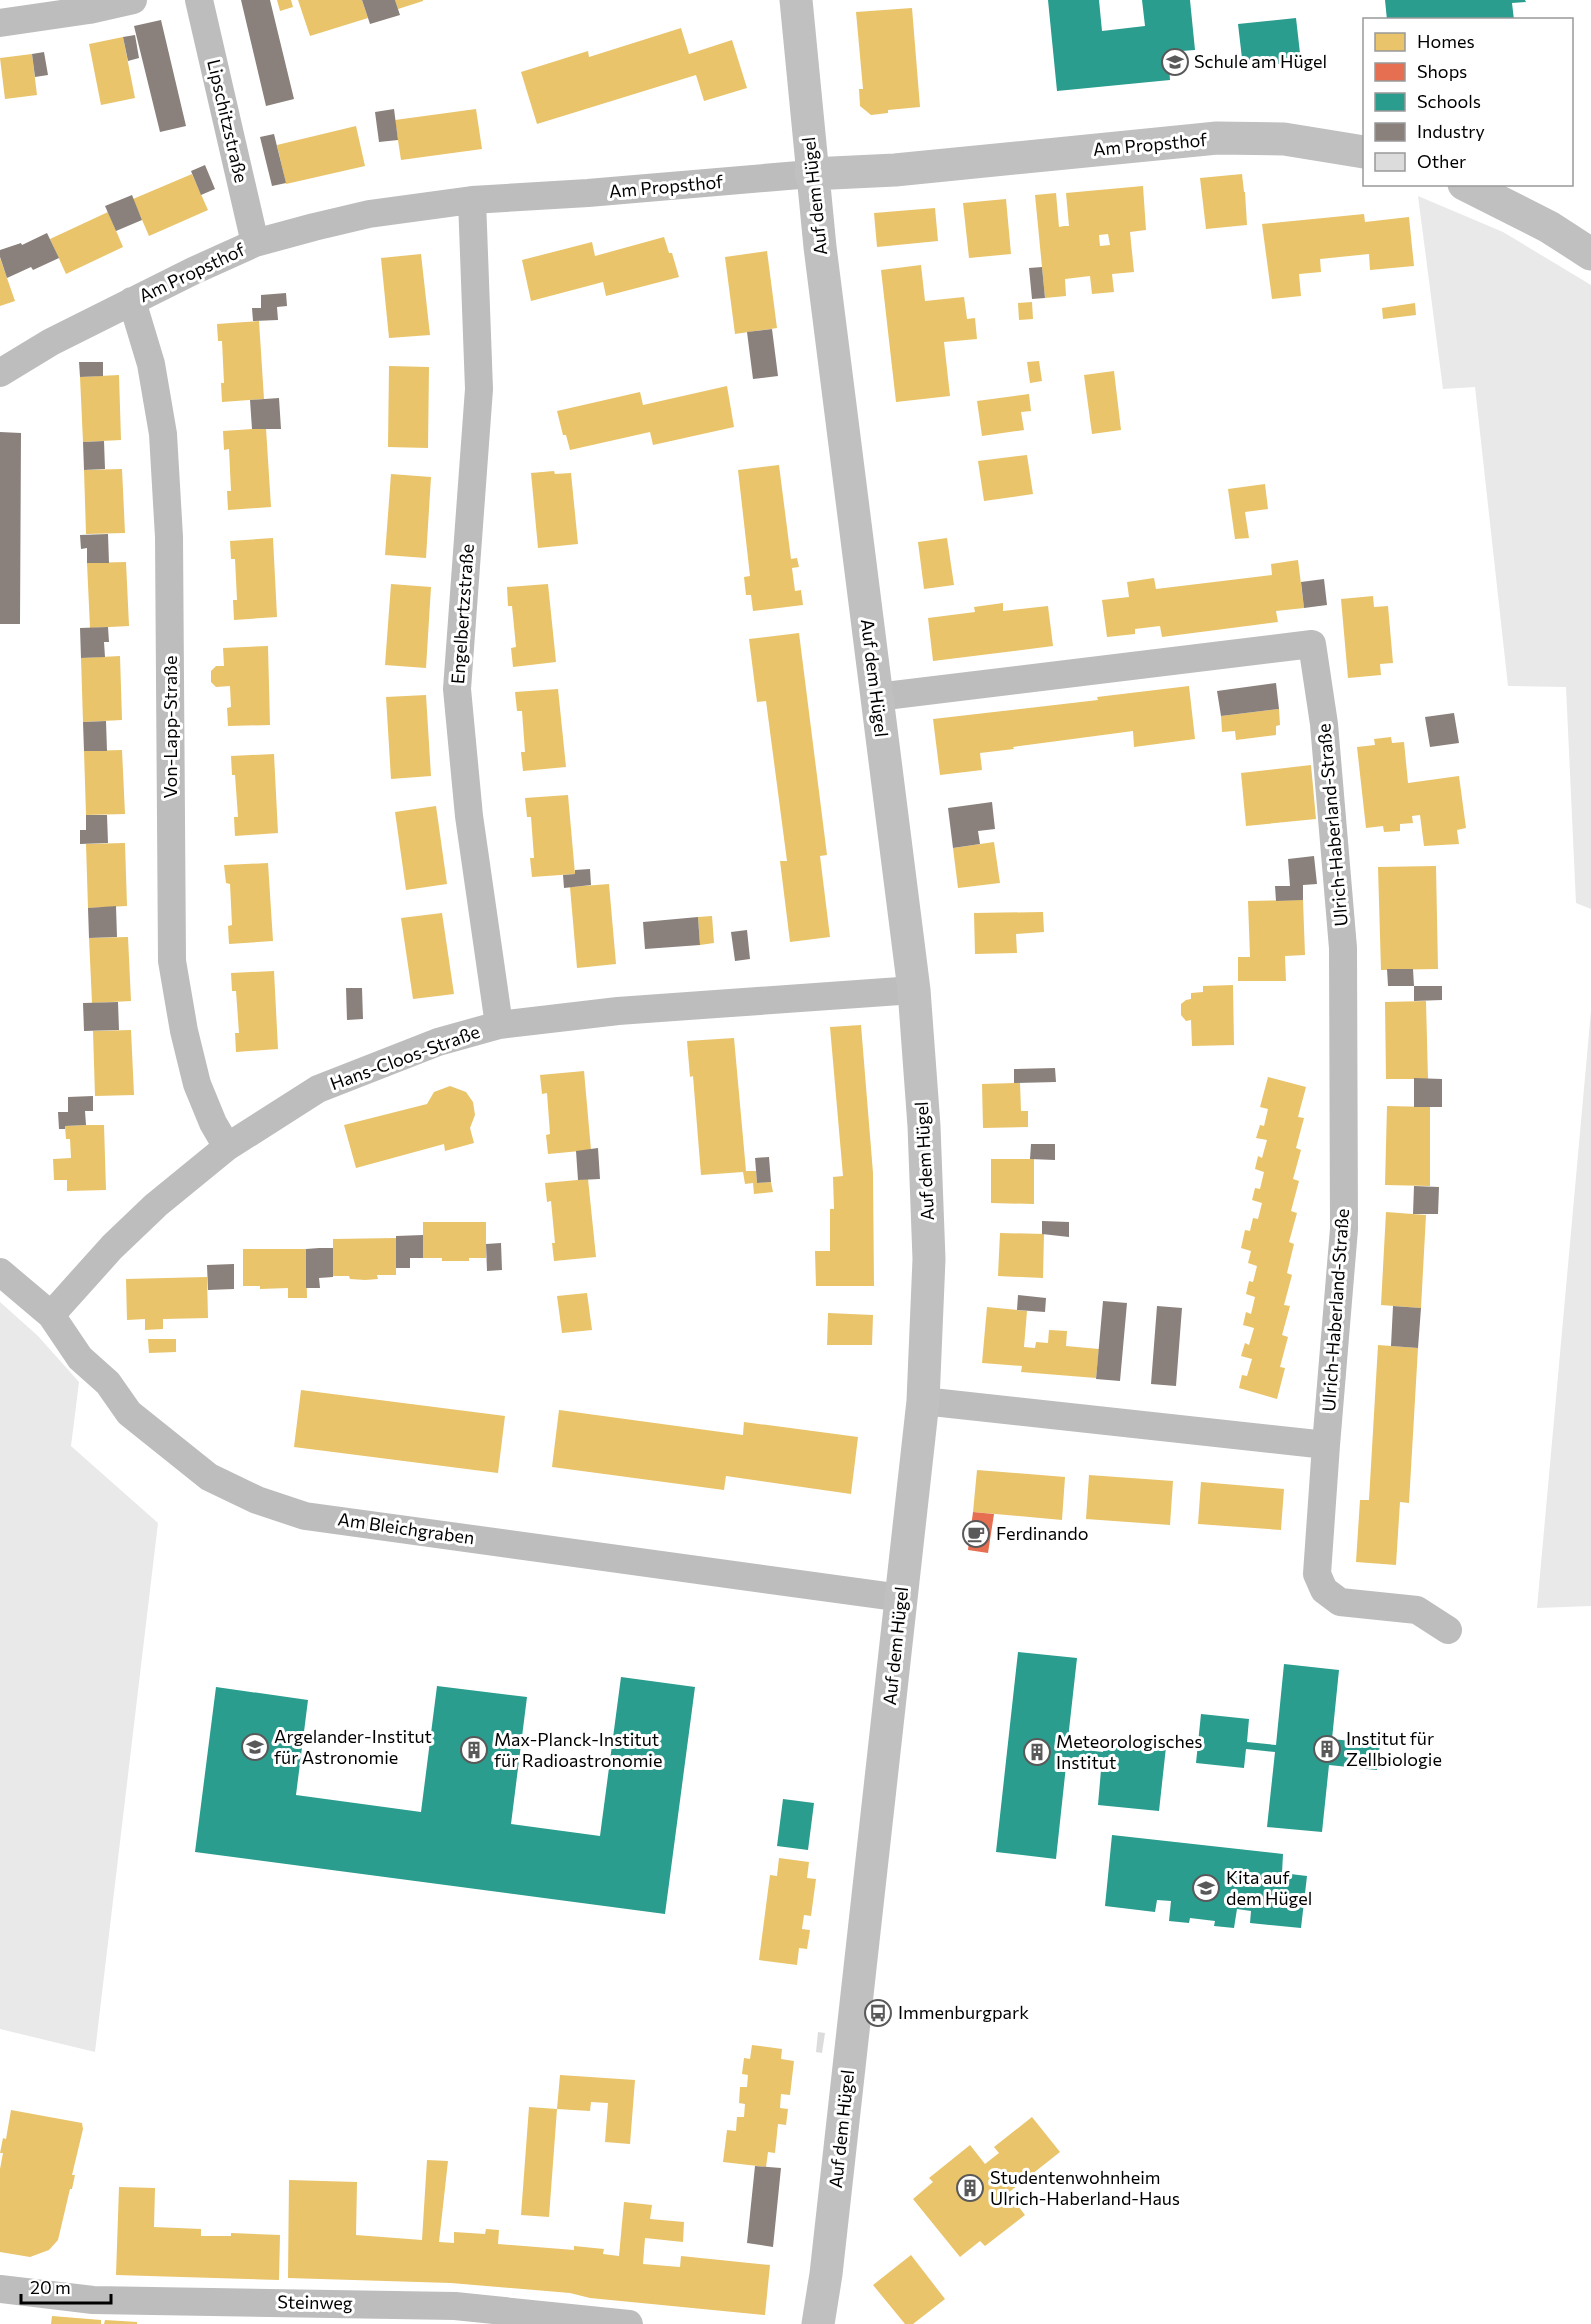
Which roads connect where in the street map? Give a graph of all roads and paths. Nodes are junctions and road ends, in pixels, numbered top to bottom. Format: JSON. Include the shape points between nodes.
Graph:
{"nodes":[{"id":1,"x":133,"y":0,"type":"edge"},
{"id":2,"x":199,"y":0,"type":"edge"},
{"id":3,"x":796,"y":0,"type":"edge"},
{"id":4,"x":0,"y":23,"type":"edge"},
{"id":5,"x":1363,"y":152,"type":"edge"},
{"id":6,"x":811,"y":174,"type":"junction"},
{"id":7,"x":1468,"y":186,"type":"edge"},
{"id":8,"x":472,"y":200,"type":"junction"},
{"id":9,"x":255,"y":243,"type":"junction"},
{"id":10,"x":1591,"y":254,"type":"edge"},
{"id":11,"x":132,"y":301,"type":"junction"},
{"id":12,"x":0,"y":373,"type":"edge"},
{"id":13,"x":877,"y":697,"type":"junction"},
{"id":14,"x":914,"y":990,"type":"junction"},
{"id":15,"x":499,"y":1025,"type":"junction"},
{"id":16,"x":227,"y":1147,"type":"junction"},
{"id":17,"x":0,"y":1272,"type":"edge"},
{"id":18,"x":51,"y":1315,"type":"junction"},
{"id":19,"x":923,"y":1401,"type":"junction"},
{"id":20,"x":1326,"y":1445,"type":"junction"},
{"id":21,"x":902,"y":1598,"type":"junction"},
{"id":22,"x":1448,"y":1630,"type":"dead end"},
{"id":23,"x":0,"y":2289,"type":"edge"},
{"id":24,"x":629,"y":2324,"type":"edge"},
{"id":25,"x":818,"y":2324,"type":"edge"}],
"edges":[{"from":1,"to":4,"type":"street"},
{"from":2,"to":9,"type":"street","name":"Lipschitzstraße"},
{"from":3,"to":6,"type":"street","name":"Auf dem Hügel"},
{"from":5,"to":6,"type":"street","name":"Am Propsthof","via":[[1284,139],[1217,138],[896,170]]},
{"from":6,"to":8,"type":"street","name":"Am Propsthof"},
{"from":6,"to":13,"type":"street","name":"Auf dem Hügel"},
{"from":7,"to":10,"type":"street","via":[[1549,227]]},
{"from":8,"to":9,"type":"street","name":"Am Propsthof","via":[[369,214]]},
{"from":8,"to":15,"type":"street","name":"Engelbertzstraße","via":[[479,389],[457,689],[469,816]]},
{"from":9,"to":11,"type":"street","name":"Am Propsthof"},
{"from":11,"to":12,"type":"street","name":"Am Propsthof"},
{"from":11,"to":16,"type":"street","name":"Von-Lapp-Straße","via":[[151,364],[163,434],[169,526],[172,961],[197,1084]]},
{"from":13,"to":14,"type":"street","name":"Auf dem Hügel"},
{"from":13,"to":20,"type":"street","name":"Ulrich-Haberland-Straße","via":[[1312,644],[1324,724],[1343,948],[1344,1229]]},
{"from":14,"to":15,"type":"street","name":"Hans-Cloos-Straße","via":[[618,1011]]},
{"from":14,"to":19,"type":"street","name":"Auf dem Hügel","via":[[929,1259]]},
{"from":15,"to":16,"type":"street","name":"Hans-Cloos-Straße","via":[[438,1042],[318,1089]]},
{"from":16,"to":18,"type":"street","name":"Hans-Cloos-Straße","via":[[112,1247]]},
{"from":17,"to":18,"type":"street","name":"Am Bleichgraben"},
{"from":18,"to":21,"type":"street","name":"Am Bleichgraben","via":[[80,1358],[108,1383],[129,1413],[209,1478],[305,1516]]},
{"from":19,"to":20,"type":"street"},
{"from":19,"to":21,"type":"street","name":"Auf dem Hügel"},
{"from":20,"to":22,"type":"street","name":"Ulrich-Haberland-Straße","via":[[1317,1574],[1324,1590],[1340,1602],[1417,1610]]},
{"from":21,"to":25,"type":"street","name":"Auf dem Hügel"},
{"from":23,"to":24,"type":"street","name":"Steinweg","via":[[93,2300],[455,2306]]}]}
